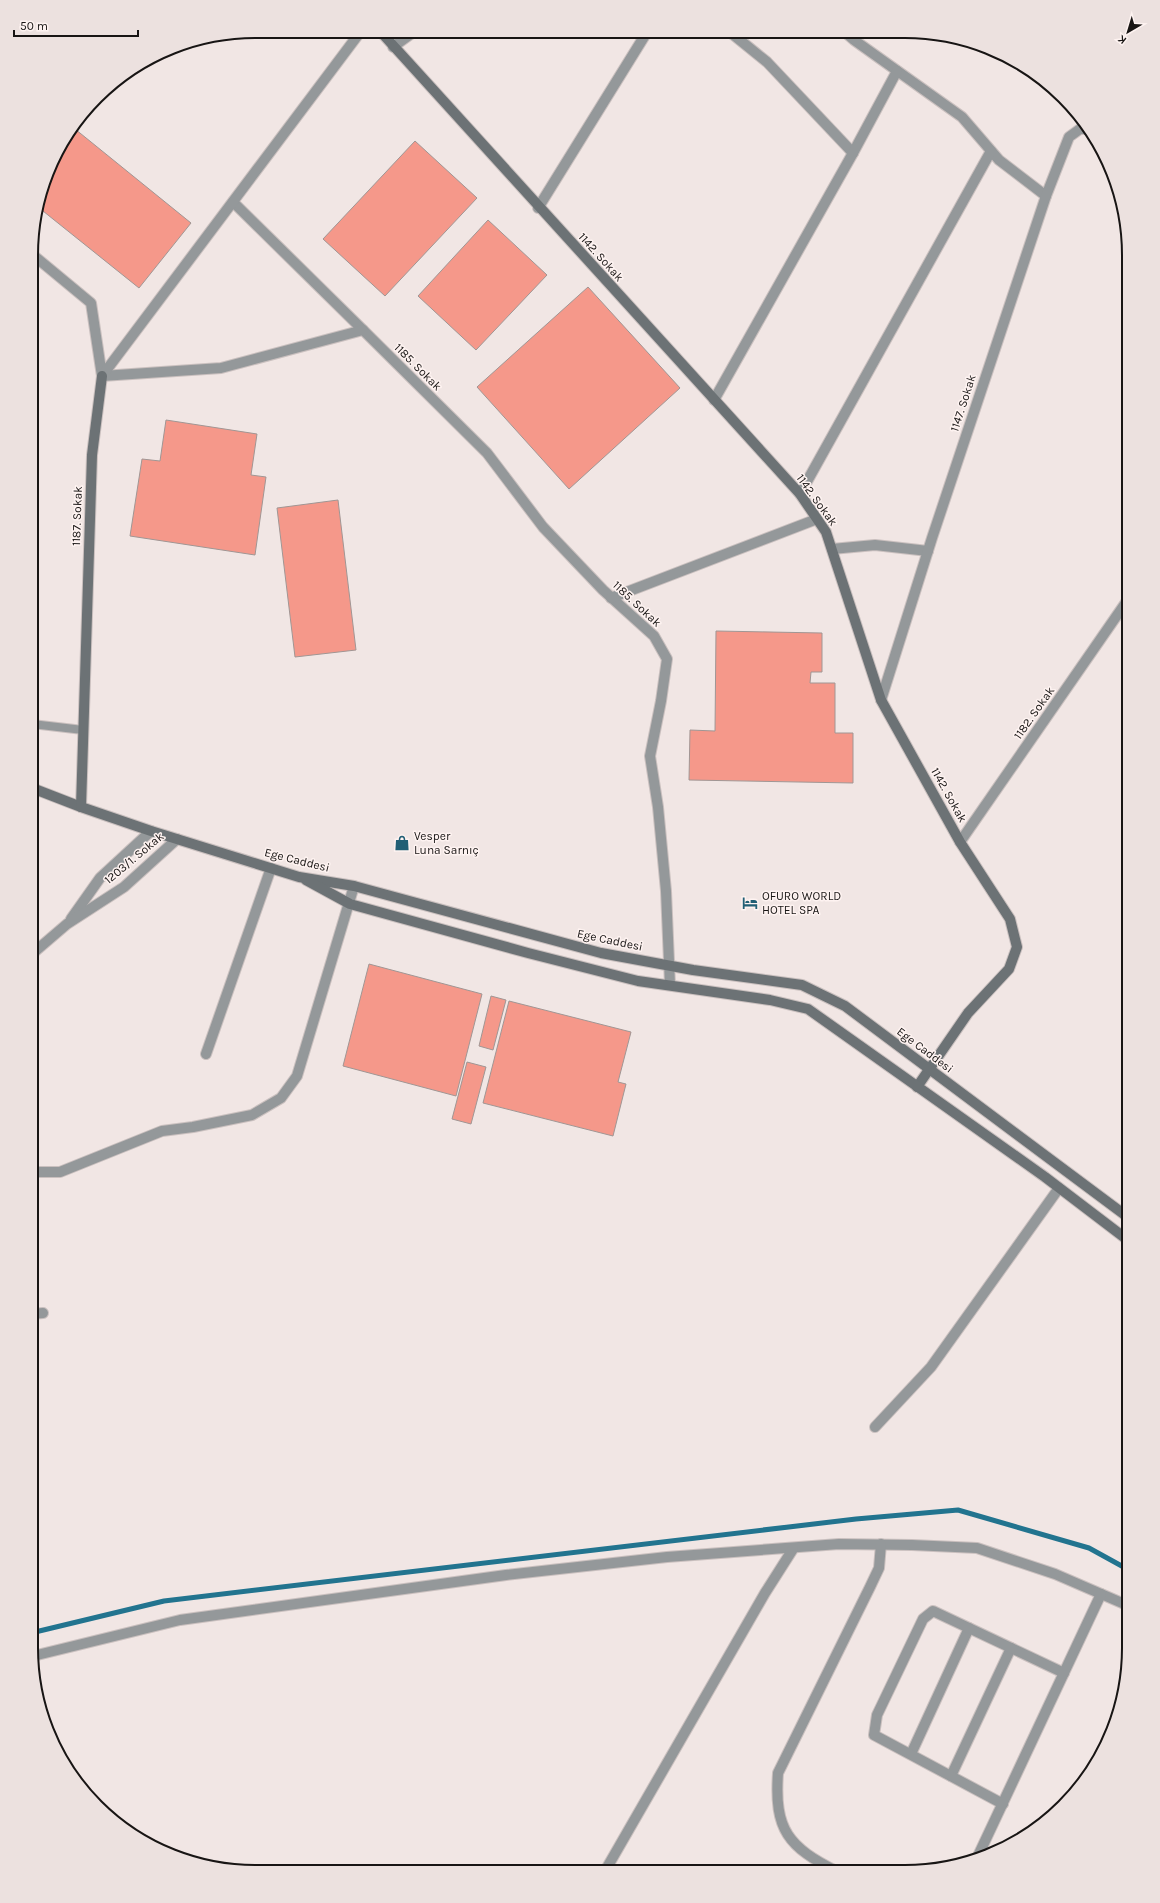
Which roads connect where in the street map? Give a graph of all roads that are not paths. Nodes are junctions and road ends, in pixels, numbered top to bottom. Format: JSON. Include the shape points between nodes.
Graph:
{"nodes":[{"id":1,"x":356,"y":38,"type":"edge"},
{"id":2,"x":386,"y":38,"type":"edge"},
{"id":3,"x":406,"y":38,"type":"edge"},
{"id":4,"x":643,"y":38,"type":"edge"},
{"id":5,"x":737,"y":38,"type":"edge"},
{"id":6,"x":853,"y":38,"type":"edge"},
{"id":7,"x":393,"y":46,"type":"junction"},
{"id":8,"x":897,"y":71,"type":"junction"},
{"id":9,"x":1081,"y":128,"type":"edge"},
{"id":10,"x":991,"y":151,"type":"junction"},
{"id":11,"x":853,"y":153,"type":"junction"},
{"id":12,"x":1046,"y":196,"type":"junction"},
{"id":13,"x":233,"y":202,"type":"junction"},
{"id":14,"x":538,"y":208,"type":"junction"},
{"id":15,"x":38,"y":259,"type":"edge"},
{"id":16,"x":363,"y":330,"type":"junction"},
{"id":17,"x":102,"y":376,"type":"junction"},
{"id":18,"x":714,"y":400,"type":"junction"},
{"id":19,"x":800,"y":494,"type":"junction"},
{"id":20,"x":817,"y":519,"type":"junction"},
{"id":21,"x":832,"y":549,"type":"junction"},
{"id":22,"x":928,"y":551,"type":"junction"},
{"id":23,"x":611,"y":598,"type":"junction"},
{"id":24,"x":1122,"y":608,"type":"edge"},
{"id":25,"x":882,"y":700,"type":"junction"},
{"id":26,"x":38,"y":725,"type":"edge"},
{"id":27,"x":83,"y":730,"type":"junction"},
{"id":28,"x":38,"y":790,"type":"edge"},
{"id":29,"x":81,"y":807,"type":"junction"},
{"id":30,"x":151,"y":831,"type":"junction"},
{"id":31,"x":177,"y":839,"type":"junction"},
{"id":32,"x":960,"y":842,"type":"junction"},
{"id":33,"x":271,"y":868,"type":"junction"},
{"id":34,"x":299,"y":876,"type":"junction"},
{"id":35,"x":354,"y":886,"type":"junction"},
{"id":36,"x":350,"y":904,"type":"junction"},
{"id":37,"x":67,"y":924,"type":"junction"},
{"id":38,"x":38,"y":949,"type":"edge"},
{"id":39,"x":668,"y":965,"type":"junction"},
{"id":40,"x":670,"y":985,"type":"junction"},
{"id":41,"x":206,"y":1054,"type":"dead end"},
{"id":42,"x":929,"y":1069,"type":"junction"},
{"id":43,"x":918,"y":1087,"type":"junction"},
{"id":44,"x":38,"y":1172,"type":"edge"},
{"id":45,"x":1059,"y":1188,"type":"junction"},
{"id":46,"x":1122,"y":1213,"type":"edge"},
{"id":47,"x":1122,"y":1236,"type":"edge"},
{"id":48,"x":38,"y":1313,"type":"edge"},
{"id":49,"x":43,"y":1313,"type":"dead end"},
{"id":50,"x":875,"y":1427,"type":"dead end"},
{"id":51,"x":881,"y":1544,"type":"junction"},
{"id":52,"x":793,"y":1549,"type":"junction"},
{"id":53,"x":1101,"y":1594,"type":"junction"},
{"id":54,"x":1122,"y":1603,"type":"edge"},
{"id":55,"x":969,"y":1628,"type":"junction"},
{"id":56,"x":1011,"y":1648,"type":"junction"},
{"id":57,"x":38,"y":1655,"type":"edge"},
{"id":58,"x":1064,"y":1673,"type":"junction"},
{"id":59,"x":911,"y":1754,"type":"junction"},
{"id":60,"x":951,"y":1776,"type":"junction"},
{"id":61,"x":1003,"y":1804,"type":"junction"},
{"id":62,"x":981,"y":1851,"type":"edge"},
{"id":63,"x":608,"y":1865,"type":"edge"},
{"id":64,"x":824,"y":1865,"type":"edge"}],
"edges":[{"from":1,"to":13,"type":"street"},
{"from":2,"to":7,"type":"street","name":"1142. Sokak"},
{"from":3,"to":7,"type":"street"},
{"from":4,"to":14,"type":"street"},
{"from":5,"to":11,"type":"street","via":[[767,62]]},
{"from":6,"to":8,"type":"street"},
{"from":7,"to":14,"type":"street","name":"1142. Sokak"},
{"from":8,"to":10,"type":"street","via":[[962,117]]},
{"from":8,"to":11,"type":"street"},
{"from":9,"to":12,"type":"street","name":"1147. Sokak","via":[[1069,137]]},
{"from":10,"to":12,"type":"street"},
{"from":10,"to":19,"type":"street"},
{"from":11,"to":18,"type":"street"},
{"from":12,"to":22,"type":"street","name":"1147. Sokak"},
{"from":13,"to":16,"type":"street","name":"1185. Sokak"},
{"from":13,"to":17,"type":"street"},
{"from":14,"to":18,"type":"street","name":"1142. Sokak"},
{"from":15,"to":17,"type":"street","name":"1187. Sokak","via":[[91,303]]},
{"from":16,"to":17,"type":"street","via":[[221,368]]},
{"from":16,"to":23,"type":"street","name":"1185. Sokak","via":[[487,454],[543,527]]},
{"from":17,"to":27,"type":"street","name":"1187. Sokak","via":[[92,455]]},
{"from":18,"to":19,"type":"street","name":"1142. Sokak"},
{"from":19,"to":20,"type":"street","name":"1142. Sokak"},
{"from":20,"to":21,"type":"street","name":"1142. Sokak","via":[[826,532]]},
{"from":20,"to":23,"type":"street"},
{"from":21,"to":22,"type":"street","via":[[875,544]]},
{"from":21,"to":25,"type":"street","name":"1142. Sokak"},
{"from":22,"to":25,"type":"street","name":"1147. Sokak"},
{"from":23,"to":39,"type":"street","name":"1185. Sokak","via":[[654,636],[667,659],[650,756],[666,891]]},
{"from":24,"to":32,"type":"street","name":"1182. Sokak"},
{"from":25,"to":32,"type":"street","name":"1142. Sokak"},
{"from":26,"to":27,"type":"lane"},
{"from":27,"to":29,"type":"street","name":"1187. Sokak"},
{"from":28,"to":29,"type":"street","name":"Ege Caddesi"},
{"from":29,"to":30,"type":"street","name":"Ege Caddesi"},
{"from":30,"to":31,"type":"street","name":"Ege Caddesi"},
{"from":30,"to":37,"type":"street","name":"1203/1. Sokak","via":[[100,878]]},
{"from":31,"to":33,"type":"street","name":"Ege Caddesi"},
{"from":31,"to":37,"type":"street","name":"1203/1. Sokak","via":[[124,887]]},
{"from":32,"to":42,"type":"street","name":"1142. Sokak","via":[[1010,919],[1017,947],[1010,969],[968,1014]]},
{"from":33,"to":34,"type":"street","name":"Ege Caddesi"},
{"from":33,"to":41,"type":"street"},
{"from":34,"to":35,"type":"street","name":"Ege Caddesi"},
{"from":34,"to":36,"type":"street"},
{"from":35,"to":36,"type":"street"},
{"from":35,"to":39,"type":"street","name":"Ege Caddesi","via":[[601,952]]},
{"from":36,"to":40,"type":"street","via":[[638,981]]},
{"from":36,"to":44,"type":"street","via":[[297,1076],[281,1098],[252,1115],[162,1132],[60,1172]]},
{"from":37,"to":38,"type":"street","name":"1203/1. Sokak"},
{"from":39,"to":40,"type":"street","name":"1185. Sokak"},
{"from":39,"to":42,"type":"street","name":"Ege Caddesi","via":[[802,985],[845,1006]]},
{"from":40,"to":43,"type":"street","via":[[770,1000],[808,1010]]},
{"from":42,"to":43,"type":"street","name":"1142. Sokak"},
{"from":42,"to":46,"type":"street","name":"Ege Caddesi"},
{"from":43,"to":45,"type":"street"},
{"from":45,"to":47,"type":"street"},
{"from":45,"to":50,"type":"street","via":[[930,1366]]},
{"from":48,"to":49,"type":"street"},
{"from":51,"to":52,"type":"street","via":[[840,1544]]},
{"from":51,"to":53,"type":"street","via":[[977,1548],[1055,1574]]},
{"from":51,"to":64,"type":"street","via":[[879,1568],[778,1772],[776,1797],[782,1827],[796,1846]]},
{"from":52,"to":57,"type":"street","via":[[667,1557],[180,1620]]},
{"from":52,"to":63,"type":"street"},
{"from":53,"to":54,"type":"street"},
{"from":53,"to":58,"type":"street"},
{"from":55,"to":56,"type":"street"},
{"from":55,"to":59,"type":"street"},
{"from":55,"to":59,"type":"street","via":[[933,1611],[923,1619],[877,1715],[874,1735]]},
{"from":56,"to":58,"type":"street"},
{"from":56,"to":60,"type":"street"},
{"from":58,"to":61,"type":"street"},
{"from":59,"to":60,"type":"street"},
{"from":60,"to":61,"type":"street"},
{"from":61,"to":62,"type":"street"}]}
